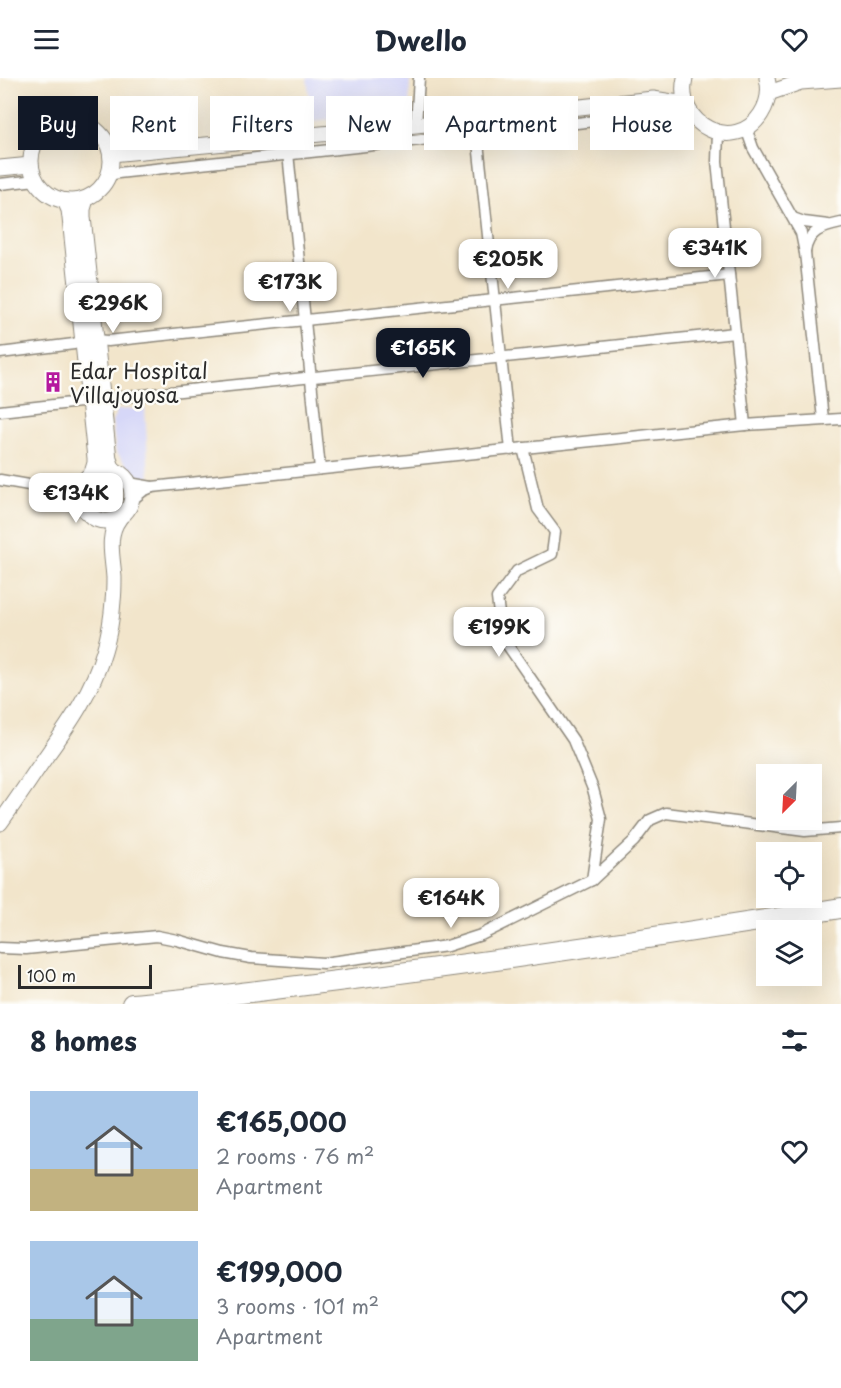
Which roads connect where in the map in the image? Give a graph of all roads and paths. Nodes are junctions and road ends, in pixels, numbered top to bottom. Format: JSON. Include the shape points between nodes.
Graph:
{"nodes":[{"id":1,"x":418,"y":78,"type":"edge"},
{"id":2,"x":782,"y":78,"type":"edge"},
{"id":3,"x":841,"y":79,"type":"edge"},
{"id":4,"x":684,"y":80,"type":"edge"},
{"id":5,"x":801,"y":82,"type":"junction"},
{"id":6,"x":768,"y":86,"type":"edge"},
{"id":7,"x":658,"y":96,"type":"edge"},
{"id":8,"x":684,"y":96,"type":"edge"},
{"id":9,"x":590,"y":106,"type":"edge"},
{"id":10,"x":694,"y":116,"type":"edge"},
{"id":11,"x":416,"y":125,"type":"junction"},
{"id":12,"x":746,"y":128,"type":"junction"},
{"id":13,"x":718,"y":132,"type":"junction"},
{"id":14,"x":424,"y":139,"type":"edge"},
{"id":15,"x":479,"y":150,"type":"edge"},
{"id":16,"x":288,"y":153,"type":"junction"},
{"id":17,"x":111,"y":154,"type":"junction"},
{"id":18,"x":31,"y":165,"type":"junction"},
{"id":19,"x":0,"y":168,"type":"edge"},
{"id":20,"x":109,"y":175,"type":"junction"},
{"id":21,"x":36,"y":180,"type":"junction"},
{"id":22,"x":0,"y":184,"type":"edge"},
{"id":23,"x":86,"y":199,"type":"junction"},
{"id":24,"x":65,"y":201,"type":"junction"},
{"id":25,"x":793,"y":218,"type":"junction"},
{"id":26,"x":836,"y":224,"type":"edge"},
{"id":27,"x":805,"y":253,"type":"junction"},
{"id":28,"x":729,"y":275,"type":"junction"},
{"id":29,"x":495,"y":300,"type":"junction"},
{"id":30,"x":305,"y":320,"type":"junction"},
{"id":31,"x":735,"y":333,"type":"junction"},
{"id":32,"x":90,"y":340,"type":"junction"},
{"id":33,"x":0,"y":352,"type":"edge"},
{"id":34,"x":501,"y":357,"type":"junction"},
{"id":35,"x":311,"y":376,"type":"junction"},
{"id":36,"x":97,"y":403,"type":"junction"},
{"id":37,"x":0,"y":411,"type":"edge"},
{"id":38,"x":823,"y":419,"type":"junction"},
{"id":39,"x":841,"y":419,"type":"edge"},
{"id":40,"x":746,"y":425,"type":"junction"},
{"id":41,"x":524,"y":448,"type":"junction"},
{"id":42,"x":511,"y":450,"type":"junction"},
{"id":43,"x":320,"y":469,"type":"junction"},
{"id":44,"x":113,"y":470,"type":"junction"},
{"id":45,"x":88,"y":477,"type":"junction"},
{"id":46,"x":0,"y":480,"type":"edge"},
{"id":47,"x":129,"y":483,"type":"junction"},
{"id":48,"x":152,"y":487,"type":"junction"},
{"id":49,"x":58,"y":489,"type":"junction"},
{"id":50,"x":132,"y":500,"type":"junction"},
{"id":51,"x":81,"y":502,"type":"junction"},
{"id":52,"x":119,"y":519,"type":"junction"},
{"id":53,"x":98,"y":520,"type":"junction"},
{"id":54,"x":111,"y":542,"type":"junction"},
{"id":55,"x":0,"y":823,"type":"edge"},
{"id":56,"x":841,"y":828,"type":"edge"},
{"id":57,"x":592,"y":880,"type":"junction"},
{"id":58,"x":841,"y":908,"type":"edge"},
{"id":59,"x":0,"y":948,"type":"edge"},
{"id":60,"x":132,"y":1004,"type":"edge"}],
"edges":[{"from":1,"to":11,"type":"street"},
{"from":2,"to":5,"type":"main road"},
{"from":3,"to":5,"type":"main road"},
{"from":4,"to":7,"type":"main road"},
{"from":4,"to":8,"type":"main road"},
{"from":5,"to":6,"type":"main road"},
{"from":6,"to":12,"type":"main road","via":[[765,107]]},
{"from":9,"to":11,"type":"main road"},
{"from":10,"to":13,"type":"main road","via":[[704,127]]},
{"from":11,"to":17,"type":"main road"},
{"from":12,"to":13,"type":"main road"},
{"from":12,"to":25,"type":"street","via":[[753,148]]},
{"from":13,"to":28,"type":"street"},
{"from":14,"to":16,"type":"street"},
{"from":15,"to":29,"type":"street"},
{"from":16,"to":20,"type":"street"},
{"from":16,"to":30,"type":"street"},
{"from":17,"to":18,"type":"main road","via":[[100,132],[78,121],[66,121],[54,124],[36,141]]},
{"from":17,"to":20,"type":"main road"},
{"from":18,"to":19,"type":"main road"},
{"from":18,"to":21,"type":"main road"},
{"from":20,"to":23,"type":"main road","via":[[103,186]]},
{"from":21,"to":22,"type":"street"},
{"from":21,"to":24,"type":"main road","via":[[50,195]]},
{"from":23,"to":24,"type":"main road"},
{"from":23,"to":32,"type":"main road","via":[[83,217]]},
{"from":24,"to":32,"type":"main road"},
{"from":25,"to":26,"type":"street"},
{"from":25,"to":27,"type":"street"},
{"from":26,"to":27,"type":"street","via":[[813,233]]},
{"from":27,"to":38,"type":"street"},
{"from":28,"to":29,"type":"street"},
{"from":28,"to":31,"type":"street"},
{"from":29,"to":30,"type":"street"},
{"from":29,"to":34,"type":"street"},
{"from":30,"to":32,"type":"street"},
{"from":30,"to":35,"type":"street"},
{"from":31,"to":34,"type":"street"},
{"from":31,"to":40,"type":"street"},
{"from":32,"to":33,"type":"street"},
{"from":32,"to":36,"type":"main road"},
{"from":34,"to":35,"type":"street"},
{"from":34,"to":42,"type":"street"},
{"from":35,"to":36,"type":"street"},
{"from":35,"to":43,"type":"street"},
{"from":36,"to":37,"type":"street"},
{"from":36,"to":44,"type":"main road"},
{"from":36,"to":45,"type":"main road","via":[[95,463]]},
{"from":38,"to":39,"type":"street"},
{"from":38,"to":40,"type":"street"},
{"from":40,"to":41,"type":"street"},
{"from":41,"to":42,"type":"street"},
{"from":41,"to":57,"type":"street","via":[[538,509],[555,532],[552,554],[517,572],[497,598],[502,637],[573,740],[593,789],[601,819]]},
{"from":42,"to":43,"type":"street"},
{"from":43,"to":48,"type":"street"},
{"from":44,"to":45,"type":"main road","via":[[100,469]]},
{"from":44,"to":47,"type":"main road"},
{"from":45,"to":49,"type":"street"},
{"from":45,"to":51,"type":"main road","via":[[80,491]]},
{"from":46,"to":49,"type":"street"},
{"from":47,"to":48,"type":"street"},
{"from":47,"to":50,"type":"main road"},
{"from":48,"to":50,"type":"street"},
{"from":49,"to":51,"type":"street"},
{"from":50,"to":52,"type":"main road"},
{"from":51,"to":53,"type":"main road"},
{"from":52,"to":53,"type":"main road"},
{"from":52,"to":54,"type":"main road"},
{"from":53,"to":54,"type":"main road"},
{"from":54,"to":55,"type":"main road","via":[[113,602],[96,676],[71,721]]},
{"from":56,"to":57,"type":"street","via":[[805,831],[666,813],[650,820],[634,841]]},
{"from":57,"to":59,"type":"street","via":[[481,935],[447,945],[323,963],[251,958],[157,936]]},
{"from":58,"to":60,"type":"highway","via":[[455,967]]}]}
